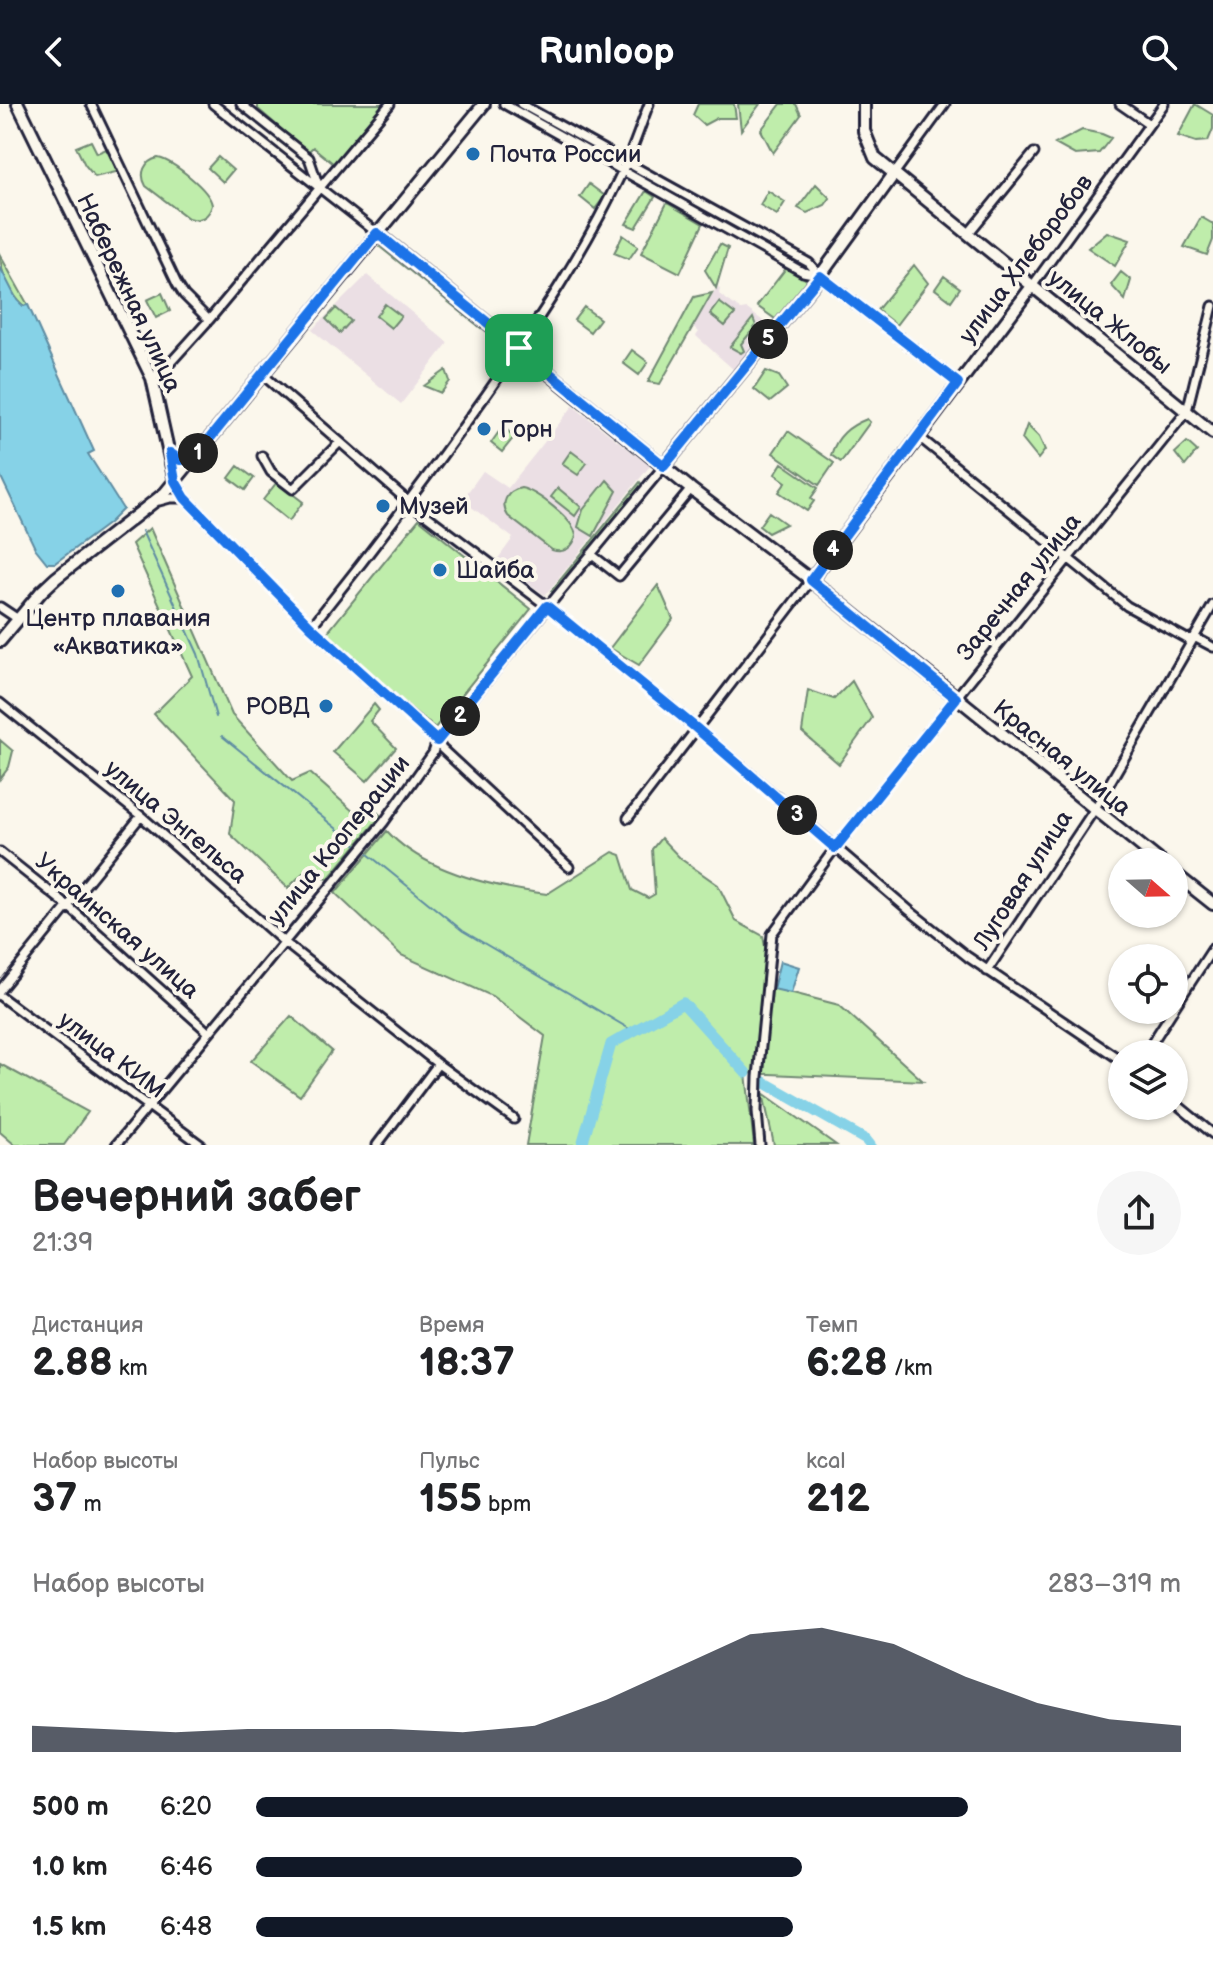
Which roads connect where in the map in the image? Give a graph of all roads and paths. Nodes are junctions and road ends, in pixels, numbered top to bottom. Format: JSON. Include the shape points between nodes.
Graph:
{"nodes":[{"id":1,"x":18,"y":104,"type":"edge"},
{"id":2,"x":91,"y":104,"type":"edge"},
{"id":3,"x":213,"y":104,"type":"edge"},
{"id":4,"x":241,"y":104,"type":"edge"},
{"id":5,"x":390,"y":104,"type":"edge"},
{"id":6,"x":484,"y":104,"type":"edge"},
{"id":7,"x":504,"y":104,"type":"edge"},
{"id":8,"x":521,"y":104,"type":"edge"},
{"id":9,"x":649,"y":104,"type":"edge"},
{"id":10,"x":864,"y":104,"type":"edge"},
{"id":11,"x":945,"y":104,"type":"edge"},
{"id":12,"x":1120,"y":104,"type":"edge"},
{"id":13,"x":1164,"y":104,"type":"edge"},
{"id":14,"x":1149,"y":124,"type":"junction"},
{"id":15,"x":1034,"y":153,"type":"dead end"},
{"id":16,"x":625,"y":166,"type":"junction"},
{"id":17,"x":894,"y":174,"type":"junction"},
{"id":18,"x":320,"y":189,"type":"junction"},
{"id":19,"x":377,"y":233,"type":"junction"},
{"id":20,"x":968,"y":234,"type":"junction"},
{"id":21,"x":820,"y":276,"type":"junction"},
{"id":22,"x":1033,"y":285,"type":"junction"},
{"id":23,"x":1213,"y":306,"type":"edge"},
{"id":24,"x":209,"y":320,"type":"junction"},
{"id":25,"x":519,"y":348,"type":"junction"},
{"id":26,"x":262,"y":374,"type":"junction"},
{"id":27,"x":152,"y":378,"type":"junction"},
{"id":28,"x":958,"y":383,"type":"junction"},
{"id":29,"x":1187,"y":411,"type":"junction"},
{"id":30,"x":1213,"y":433,"type":"edge"},
{"id":31,"x":918,"y":436,"type":"junction"},
{"id":32,"x":340,"y":442,"type":"junction"},
{"id":33,"x":170,"y":453,"type":"junction"},
{"id":34,"x":262,"y":456,"type":"dead end"},
{"id":35,"x":193,"y":459,"type":"junction"},
{"id":36,"x":664,"y":466,"type":"junction"},
{"id":37,"x":175,"y":481,"type":"junction"},
{"id":38,"x":691,"y":489,"type":"junction"},
{"id":39,"x":185,"y":498,"type":"junction"},
{"id":40,"x":410,"y":503,"type":"junction"},
{"id":41,"x":150,"y":505,"type":"junction"},
{"id":42,"x":591,"y":554,"type":"junction"},
{"id":43,"x":1067,"y":559,"type":"junction"},
{"id":44,"x":811,"y":580,"type":"junction"},
{"id":45,"x":1213,"y":605,"type":"edge"},
{"id":46,"x":547,"y":606,"type":"junction"},
{"id":47,"x":0,"y":607,"type":"edge"},
{"id":48,"x":18,"y":619,"type":"junction"},
{"id":49,"x":311,"y":627,"type":"junction"},
{"id":50,"x":1194,"y":637,"type":"junction"},
{"id":51,"x":0,"y":641,"type":"edge"},
{"id":52,"x":1213,"y":647,"type":"edge"},
{"id":53,"x":956,"y":698,"type":"junction"},
{"id":54,"x":0,"y":703,"type":"edge"},
{"id":55,"x":696,"y":728,"type":"junction"},
{"id":56,"x":437,"y":741,"type":"junction"},
{"id":57,"x":1094,"y":810,"type":"junction"},
{"id":58,"x":141,"y":816,"type":"junction"},
{"id":59,"x":628,"y":818,"type":"dead end"},
{"id":60,"x":835,"y":848,"type":"junction"},
{"id":61,"x":1143,"y":848,"type":"edge"},
{"id":62,"x":0,"y":852,"type":"edge"},
{"id":63,"x":569,"y":867,"type":"dead end"},
{"id":64,"x":1188,"y":884,"type":"edge"},
{"id":65,"x":1213,"y":904,"type":"edge"},
{"id":66,"x":68,"y":906,"type":"junction"},
{"id":67,"x":284,"y":942,"type":"junction"},
{"id":68,"x":1213,"y":948,"type":"edge"},
{"id":69,"x":987,"y":971,"type":"junction"},
{"id":70,"x":1188,"y":986,"type":"edge"},
{"id":71,"x":0,"y":993,"type":"edge"},
{"id":72,"x":208,"y":1032,"type":"junction"},
{"id":73,"x":1108,"y":1052,"type":"edge"},
{"id":74,"x":438,"y":1064,"type":"junction"},
{"id":75,"x":147,"y":1106,"type":"junction"},
{"id":76,"x":1188,"y":1113,"type":"edge"},
{"id":77,"x":514,"y":1119,"type":"dead end"},
{"id":78,"x":1213,"y":1134,"type":"edge"},
{"id":79,"x":116,"y":1145,"type":"edge"},
{"id":80,"x":201,"y":1145,"type":"edge"},
{"id":81,"x":377,"y":1145,"type":"edge"},
{"id":82,"x":760,"y":1145,"type":"edge"}],
"edges":[{"from":1,"to":27,"type":"street","name":"Набережная улица"},
{"from":2,"to":24,"type":"street","via":[[180,290]]},
{"from":3,"to":18,"type":"street"},
{"from":4,"to":18,"type":"street","via":[[309,158]]},
{"from":5,"to":18,"type":"street"},
{"from":6,"to":19,"type":"street"},
{"from":7,"to":16,"type":"street"},
{"from":8,"to":16,"type":"street"},
{"from":9,"to":16,"type":"street"},
{"from":10,"to":17,"type":"street","name":"улица Жлобы","via":[[868,146]]},
{"from":11,"to":17,"type":"street","name":"улица Кооперации"},
{"from":12,"to":14,"type":"street"},
{"from":13,"to":14,"type":"street","name":"улица Хлеборобов"},
{"from":14,"to":22,"type":"street","name":"улица Хлеборобов"},
{"from":15,"to":20,"type":"street"},
{"from":16,"to":21,"type":"street","via":[[809,263]]},
{"from":16,"to":25,"type":"street","via":[[579,253]]},
{"from":17,"to":20,"type":"street","name":"улица Жлобы"},
{"from":17,"to":21,"type":"street","name":"улица Кооперации"},
{"from":18,"to":19,"type":"street"},
{"from":18,"to":24,"type":"street"},
{"from":19,"to":25,"type":"street","name":"Красная улица"},
{"from":19,"to":26,"type":"street"},
{"from":20,"to":22,"type":"street","name":"улица Жлобы"},
{"from":21,"to":28,"type":"street"},
{"from":21,"to":36,"type":"street","name":"улица Кооперации"},
{"from":22,"to":28,"type":"street","name":"улица Хлеборобов"},
{"from":22,"to":29,"type":"street","name":"улица Жлобы"},
{"from":23,"to":29,"type":"street","name":"Заречная улица"},
{"from":24,"to":27,"type":"street"},
{"from":25,"to":36,"type":"street","name":"Красная улица"},
{"from":25,"to":40,"type":"street"},
{"from":26,"to":32,"type":"street"},
{"from":26,"to":35,"type":"street"},
{"from":27,"to":33,"type":"street","name":"Набережная улица"},
{"from":28,"to":31,"type":"street","name":"улица Хлеборобов"},
{"from":29,"to":30,"type":"street","name":"улица Жлобы"},
{"from":29,"to":43,"type":"street","name":"Заречная улица"},
{"from":31,"to":43,"type":"street"},
{"from":31,"to":44,"type":"street","name":"улица Хлеборобов"},
{"from":32,"to":34,"type":"street","via":[[293,489],[271,472]]},
{"from":32,"to":40,"type":"street"},
{"from":33,"to":35,"type":"street","via":[[180,460]]},
{"from":33,"to":37,"type":"street","name":"Набережная улица"},
{"from":35,"to":37,"type":"street"},
{"from":36,"to":38,"type":"street","name":"Красная улица"},
{"from":36,"to":42,"type":"street","name":"улица Кооперации"},
{"from":37,"to":39,"type":"street","name":"Набережная улица"},
{"from":37,"to":41,"type":"street"},
{"from":38,"to":42,"type":"street","via":[[619,576]]},
{"from":38,"to":44,"type":"street","name":"Красная улица"},
{"from":39,"to":41,"type":"street"},
{"from":39,"to":49,"type":"street","name":"Набережная улица"},
{"from":40,"to":46,"type":"street"},
{"from":40,"to":49,"type":"street"},
{"from":41,"to":48,"type":"street","via":[[56,578]]},
{"from":42,"to":46,"type":"street","name":"улица Кооперации"},
{"from":43,"to":50,"type":"street","via":[[1127,606],[1187,639]]},
{"from":43,"to":53,"type":"street","name":"Заречная улица"},
{"from":44,"to":53,"type":"street","name":"Красная улица"},
{"from":44,"to":55,"type":"street","name":"улица Хлеборобов"},
{"from":45,"to":50,"type":"street","name":"Луговая улица"},
{"from":46,"to":55,"type":"street"},
{"from":46,"to":56,"type":"street","name":"улица Кооперации"},
{"from":47,"to":48,"type":"street"},
{"from":48,"to":51,"type":"street"},
{"from":49,"to":56,"type":"street","name":"Набережная улица"},
{"from":50,"to":52,"type":"street"},
{"from":50,"to":57,"type":"street","name":"Луговая улица"},
{"from":53,"to":57,"type":"street","name":"Красная улица"},
{"from":53,"to":60,"type":"street","name":"Заречная улица"},
{"from":54,"to":58,"type":"street","name":"улица Энгельса"},
{"from":55,"to":59,"type":"street","name":"улица Хлеборобов"},
{"from":55,"to":60,"type":"street"},
{"from":56,"to":63,"type":"street","name":"Набережная улица"},
{"from":56,"to":67,"type":"street","name":"улица Кооперации","via":[[384,822]]},
{"from":57,"to":61,"type":"street","name":"Красная улица"},
{"from":57,"to":69,"type":"street","name":"Луговая улица"},
{"from":58,"to":66,"type":"street"},
{"from":58,"to":67,"type":"street","name":"улица Энгельса"},
{"from":60,"to":69,"type":"street"},
{"from":60,"to":82,"type":"street","name":"Заречная улица","via":[[772,934],[758,1077]]},
{"from":62,"to":66,"type":"street","name":"Украинская улица"},
{"from":64,"to":65,"type":"street"},
{"from":66,"to":71,"type":"street"},
{"from":66,"to":72,"type":"street","name":"Украинская улица"},
{"from":67,"to":72,"type":"street","name":"улица Кооперации"},
{"from":67,"to":74,"type":"street","name":"улица Энгельса"},
{"from":68,"to":70,"type":"street"},
{"from":69,"to":73,"type":"street"},
{"from":71,"to":75,"type":"street","name":"улица КИМ"},
{"from":72,"to":75,"type":"street","name":"улица Кооперации"},
{"from":74,"to":77,"type":"street","name":"улица Энгельса"},
{"from":74,"to":81,"type":"street"},
{"from":75,"to":79,"type":"street","name":"улица Кооперации"},
{"from":75,"to":80,"type":"street","name":"улица КИМ"},
{"from":76,"to":78,"type":"street"}]}
